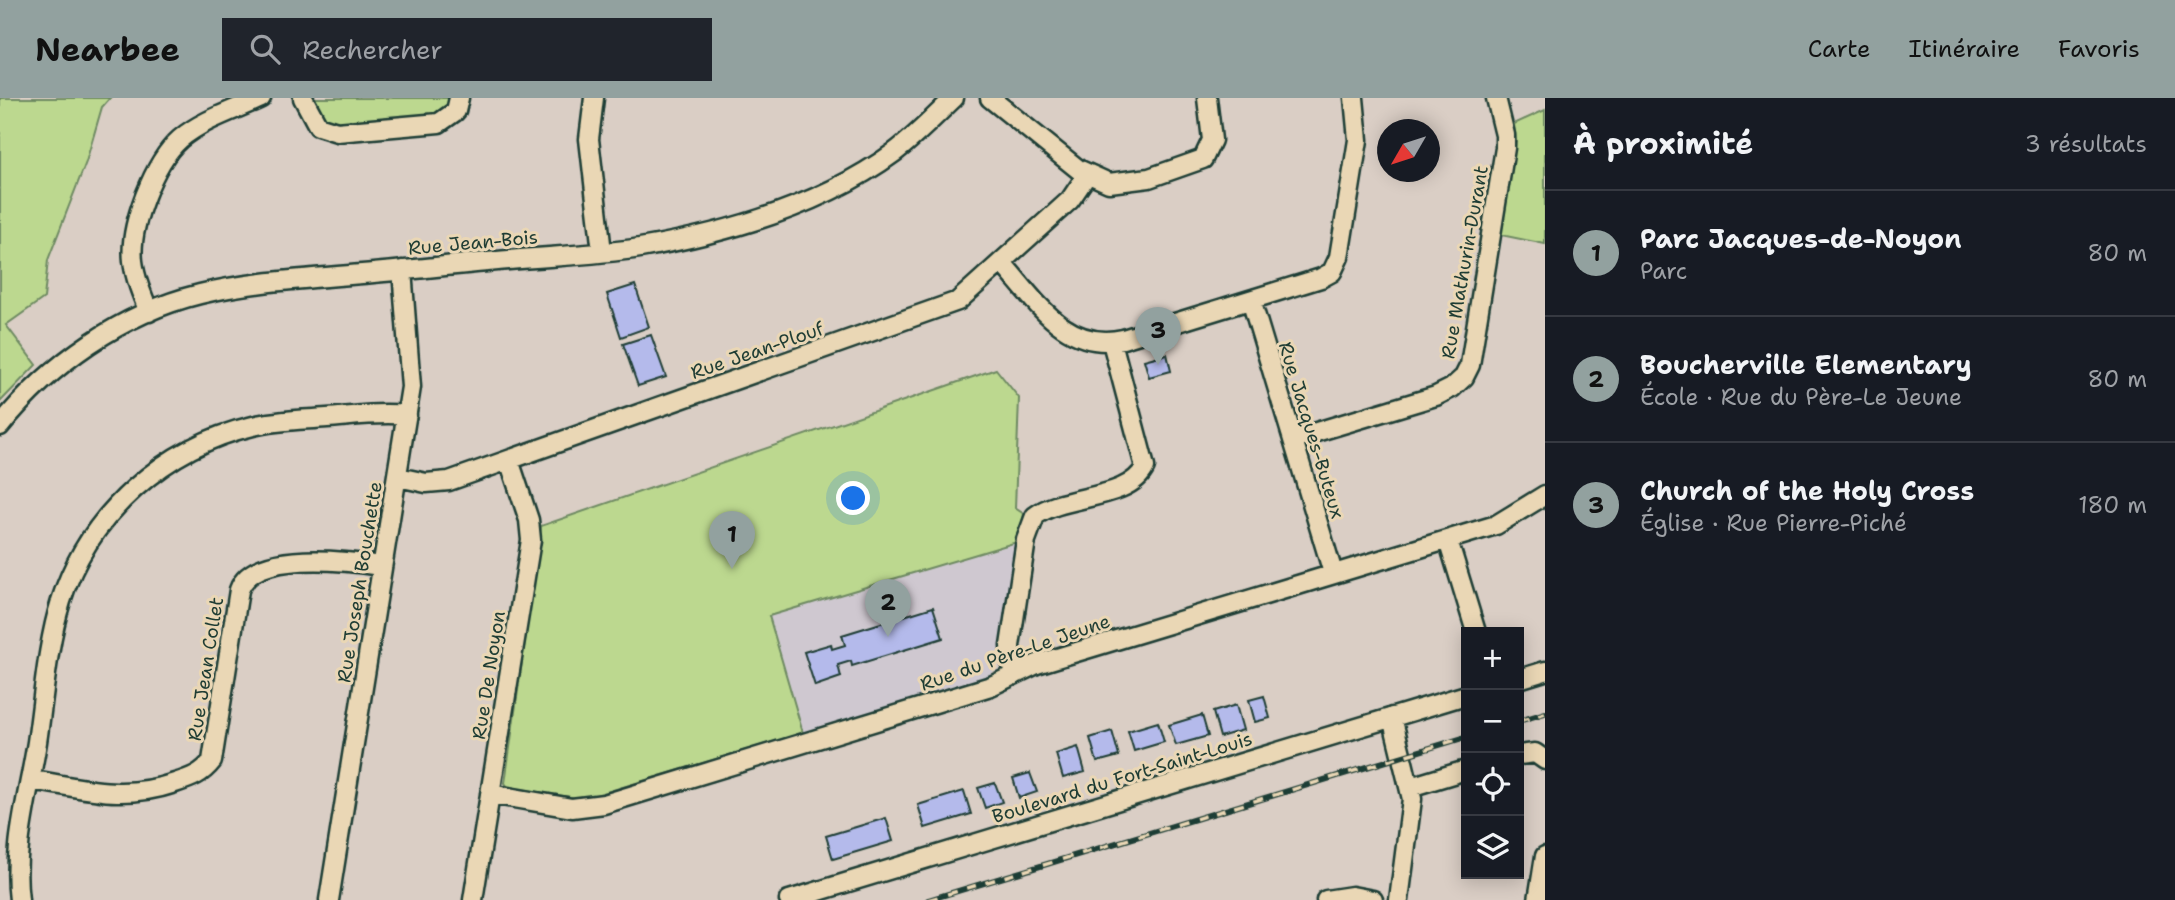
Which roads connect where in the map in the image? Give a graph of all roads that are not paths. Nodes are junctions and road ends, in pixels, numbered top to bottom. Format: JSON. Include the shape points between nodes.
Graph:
{"nodes":[{"id":1,"x":261,"y":98,"type":"edge"},
{"id":2,"x":303,"y":98,"type":"edge"},
{"id":3,"x":459,"y":98,"type":"edge"},
{"id":4,"x":594,"y":98,"type":"edge"},
{"id":5,"x":954,"y":98,"type":"edge"},
{"id":6,"x":990,"y":98,"type":"edge"},
{"id":7,"x":1208,"y":98,"type":"edge"},
{"id":8,"x":1354,"y":98,"type":"edge"},
{"id":9,"x":1496,"y":98,"type":"edge"},
{"id":10,"x":1087,"y":175,"type":"junction"},
{"id":11,"x":602,"y":252,"type":"junction"},
{"id":12,"x":1003,"y":263,"type":"junction"},
{"id":13,"x":402,"y":270,"type":"junction"},
{"id":14,"x":1251,"y":300,"type":"junction"},
{"id":15,"x":149,"y":312,"type":"junction"},
{"id":16,"x":1112,"y":342,"type":"junction"},
{"id":17,"x":407,"y":415,"type":"junction"},
{"id":18,"x":0,"y":426,"type":"edge"},
{"id":19,"x":1293,"y":439,"type":"junction"},
{"id":20,"x":509,"y":460,"type":"junction"},
{"id":21,"x":398,"y":477,"type":"junction"},
{"id":22,"x":1545,"y":495,"type":"edge"},
{"id":23,"x":1448,"y":540,"type":"junction"},
{"id":24,"x":382,"y":566,"type":"junction"},
{"id":25,"x":1333,"y":573,"type":"junction"},
{"id":26,"x":1474,"y":627,"type":"edge"},
{"id":27,"x":1545,"y":671,"type":"edge"},
{"id":28,"x":1016,"y":673,"type":"junction"},
{"id":29,"x":1524,"y":677,"type":"edge"},
{"id":30,"x":1461,"y":696,"type":"edge"},
{"id":31,"x":1392,"y":717,"type":"junction"},
{"id":32,"x":1524,"y":754,"type":"edge"},
{"id":33,"x":1545,"y":760,"type":"edge"},
{"id":34,"x":1461,"y":772,"type":"edge"},
{"id":35,"x":31,"y":780,"type":"junction"},
{"id":36,"x":1410,"y":787,"type":"junction"},
{"id":37,"x":491,"y":794,"type":"junction"},
{"id":38,"x":1545,"y":857,"type":"edge"},
{"id":39,"x":19,"y":900,"type":"edge"},
{"id":40,"x":329,"y":900,"type":"edge"},
{"id":41,"x":472,"y":900,"type":"edge"},
{"id":42,"x":789,"y":900,"type":"edge"},
{"id":43,"x":1326,"y":900,"type":"edge"},
{"id":44,"x":1373,"y":900,"type":"edge"},
{"id":45,"x":1399,"y":900,"type":"edge"},
{"id":46,"x":1538,"y":900,"type":"edge"}],
"edges":[{"from":1,"to":15,"type":"street","via":[[194,129],[163,159],[132,244]]},
{"from":2,"to":3,"type":"street","via":[[318,126],[337,132],[439,123],[456,111]]},
{"from":4,"to":11,"type":"street","via":[[589,139]]},
{"from":5,"to":11,"type":"street","name":"Rue Jean-Bois","via":[[897,150],[818,196],[690,238]]},
{"from":6,"to":10,"type":"street"},
{"from":7,"to":10,"type":"street","via":[[1212,140],[1199,162],[1130,183],[1109,183]]},
{"from":8,"to":14,"type":"street","via":[[1359,140],[1337,265],[1321,278]]},
{"from":9,"to":19,"type":"street","name":"Rue Mathurin-Durant","via":[[1505,148],[1470,365],[1464,377],[1436,396]]},
{"from":10,"to":12,"type":"street","name":"Rue Jean-Plouf","via":[[1075,195]]},
{"from":11,"to":13,"type":"street","name":"Rue Jean-Bois"},
{"from":12,"to":16,"type":"street","via":[[1067,330],[1088,341]]},
{"from":12,"to":20,"type":"street","name":"Rue Jean-Plouf","via":[[948,305]]},
{"from":13,"to":15,"type":"street","name":"Rue Jean-Bois","via":[[219,290]]},
{"from":13,"to":17,"type":"street","name":"Rue Joseph Bouchette","via":[[411,376]]},
{"from":14,"to":16,"type":"street"},
{"from":14,"to":19,"type":"street","name":"Rue Jacques-Buteux"},
{"from":15,"to":18,"type":"street","name":"Rue Jean-Bois","via":[[63,363]]},
{"from":16,"to":28,"type":"street","via":[[1145,467],[1129,485],[1035,516],[1026,540],[1010,646]]},
{"from":17,"to":21,"type":"street","name":"Rue Joseph Bouchette"},
{"from":17,"to":35,"type":"street","via":[[382,413],[237,430],[175,457],[135,487],[91,540],[61,600]]},
{"from":19,"to":25,"type":"street","name":"Rue Jacques-Buteux"},
{"from":20,"to":21,"type":"street","name":"Rue Jean-Plouf","via":[[436,484]]},
{"from":20,"to":37,"type":"street","name":"Rue De Noyon","via":[[531,540]]},
{"from":21,"to":24,"type":"street","name":"Rue Joseph Bouchette"},
{"from":22,"to":23,"type":"street","name":"Rue du Père-Le Jeune","via":[[1507,520]]},
{"from":23,"to":25,"type":"street","name":"Rue du Père-Le Jeune"},
{"from":23,"to":26,"type":"street"},
{"from":24,"to":35,"type":"street","name":"Rue Jean Collet","via":[[330,559],[262,568],[247,575],[239,590],[212,761],[201,774],[154,790],[120,794]]},
{"from":24,"to":40,"type":"street","name":"Rue Joseph Bouchette"},
{"from":25,"to":28,"type":"street","name":"Rue du Père-Le Jeune"},
{"from":27,"to":29,"type":"street"},
{"from":28,"to":37,"type":"street","name":"Rue du Père-Le Jeune","via":[[978,690],[589,807]]},
{"from":30,"to":31,"type":"street","name":"Boulevard du Fort-Saint-Louis"},
{"from":31,"to":36,"type":"street"},
{"from":31,"to":42,"type":"street","name":"Boulevard du Fort-Saint-Louis"},
{"from":32,"to":33,"type":"street","via":[[1535,753]]},
{"from":34,"to":36,"type":"street"},
{"from":35,"to":39,"type":"street","via":[[18,866]]},
{"from":36,"to":45,"type":"street","via":[[1410,829]]},
{"from":37,"to":41,"type":"street","name":"Rue De Noyon"},
{"from":38,"to":46,"type":"street"},
{"from":43,"to":44,"type":"street","via":[[1342,896]]}]}
